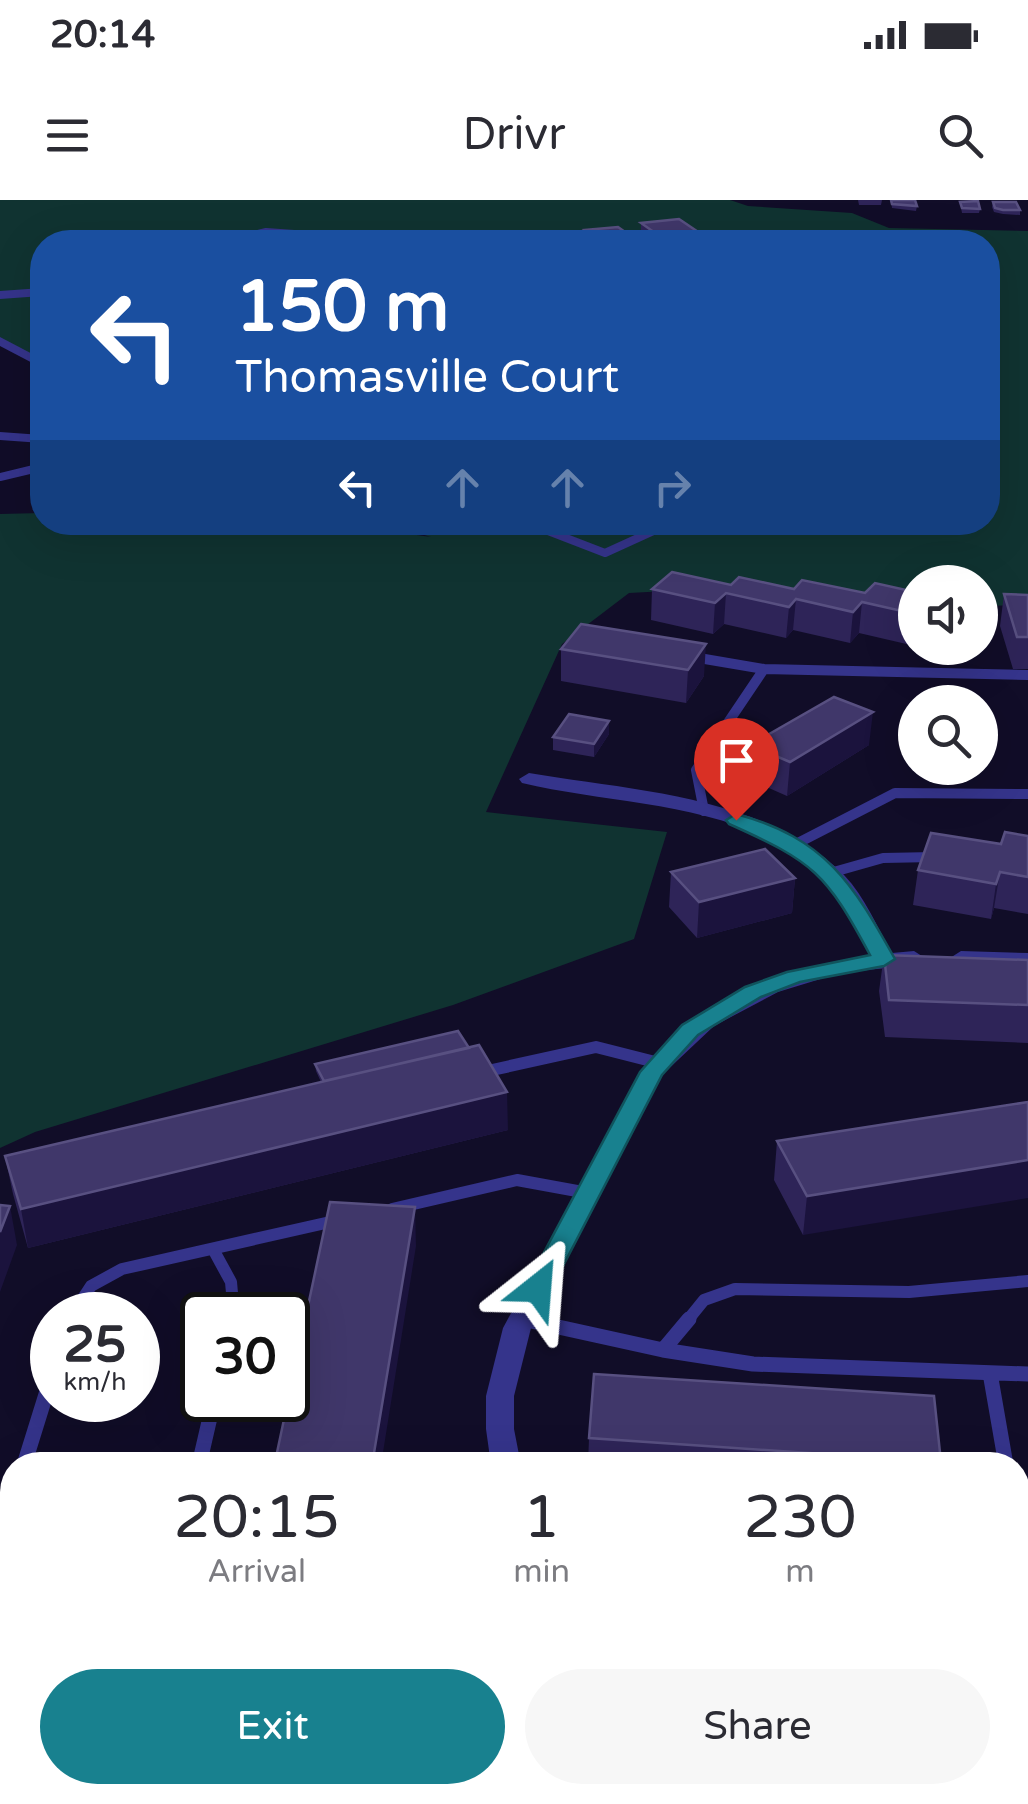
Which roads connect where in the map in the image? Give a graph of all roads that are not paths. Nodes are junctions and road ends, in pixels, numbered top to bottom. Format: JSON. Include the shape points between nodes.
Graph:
{"nodes":[{"id":1,"x":30,"y":293,"type":"edge"},
{"id":2,"x":0,"y":295,"type":"edge"},
{"id":3,"x":0,"y":341,"type":"edge"},
{"id":4,"x":30,"y":357,"type":"edge"},
{"id":5,"x":0,"y":436,"type":"edge"},
{"id":6,"x":30,"y":439,"type":"edge"},
{"id":7,"x":30,"y":469,"type":"edge"},
{"id":8,"x":0,"y":477,"type":"edge"},
{"id":9,"x":558,"y":535,"type":"edge"},
{"id":10,"x":644,"y":535,"type":"edge"},
{"id":11,"x":686,"y":656,"type":"edge"},
{"id":12,"x":764,"y":669,"type":"junction"},
{"id":13,"x":1028,"y":675,"type":"edge"},
{"id":14,"x":529,"y":779,"type":"dead end"},
{"id":15,"x":1028,"y":794,"type":"edge"},
{"id":16,"x":704,"y":811,"type":"junction"},
{"id":17,"x":794,"y":845,"type":"junction"},
{"id":18,"x":955,"y":858,"type":"edge"},
{"id":19,"x":830,"y":873,"type":"junction"},
{"id":20,"x":884,"y":959,"type":"junction"},
{"id":21,"x":1028,"y":960,"type":"edge"},
{"id":22,"x":659,"y":1063,"type":"junction"},
{"id":23,"x":465,"y":1076,"type":"edge"},
{"id":24,"x":588,"y":1194,"type":"junction"},
{"id":25,"x":382,"y":1211,"type":"edge"},
{"id":26,"x":363,"y":1215,"type":"edge"},
{"id":27,"x":214,"y":1249,"type":"junction"},
{"id":28,"x":1028,"y":1281,"type":"edge"},
{"id":29,"x":84,"y":1292,"type":"edge"},
{"id":30,"x":232,"y":1292,"type":"edge"},
{"id":31,"x":522,"y":1320,"type":"junction"},
{"id":32,"x":663,"y":1350,"type":"junction"},
{"id":33,"x":990,"y":1373,"type":"junction"},
{"id":34,"x":1028,"y":1374,"type":"edge"},
{"id":35,"x":37,"y":1422,"type":"edge"},
{"id":36,"x":209,"y":1422,"type":"edge"},
{"id":37,"x":28,"y":1452,"type":"edge"},
{"id":38,"x":203,"y":1452,"type":"edge"},
{"id":39,"x":503,"y":1452,"type":"edge"},
{"id":40,"x":1004,"y":1452,"type":"edge"}],
"edges":[{"from":1,"to":2,"type":"street"},
{"from":3,"to":4,"type":"street"},
{"from":5,"to":6,"type":"street"},
{"from":7,"to":8,"type":"lane"},
{"from":9,"to":10,"type":"lane","via":[[605,553]]},
{"from":11,"to":12,"type":"lane"},
{"from":12,"to":13,"type":"lane"},
{"from":12,"to":16,"type":"lane","via":[[696,770]]},
{"from":14,"to":16,"type":"street"},
{"from":15,"to":17,"type":"lane","via":[[896,793]]},
{"from":16,"to":17,"type":"street"},
{"from":17,"to":19,"type":"street"},
{"from":18,"to":19,"type":"lane","via":[[883,858]]},
{"from":19,"to":20,"type":"street"},
{"from":20,"to":21,"type":"street"},
{"from":20,"to":22,"type":"street","via":[[795,976],[753,992],[690,1030]]},
{"from":22,"to":23,"type":"lane","via":[[596,1047]]},
{"from":22,"to":24,"type":"street"},
{"from":24,"to":25,"type":"lane","via":[[517,1180]]},
{"from":24,"to":31,"type":"street"},
{"from":26,"to":27,"type":"lane"},
{"from":27,"to":29,"type":"lane","via":[[122,1269]]},
{"from":27,"to":30,"type":"lane"},
{"from":28,"to":32,"type":"lane","via":[[909,1292],[735,1289],[704,1300]]},
{"from":31,"to":32,"type":"lane"},
{"from":31,"to":39,"type":"street","via":[[497,1396]]},
{"from":32,"to":33,"type":"lane","via":[[752,1364]]},
{"from":33,"to":34,"type":"lane"},
{"from":33,"to":40,"type":"lane"},
{"from":35,"to":37,"type":"lane"},
{"from":36,"to":38,"type":"lane"}]}
